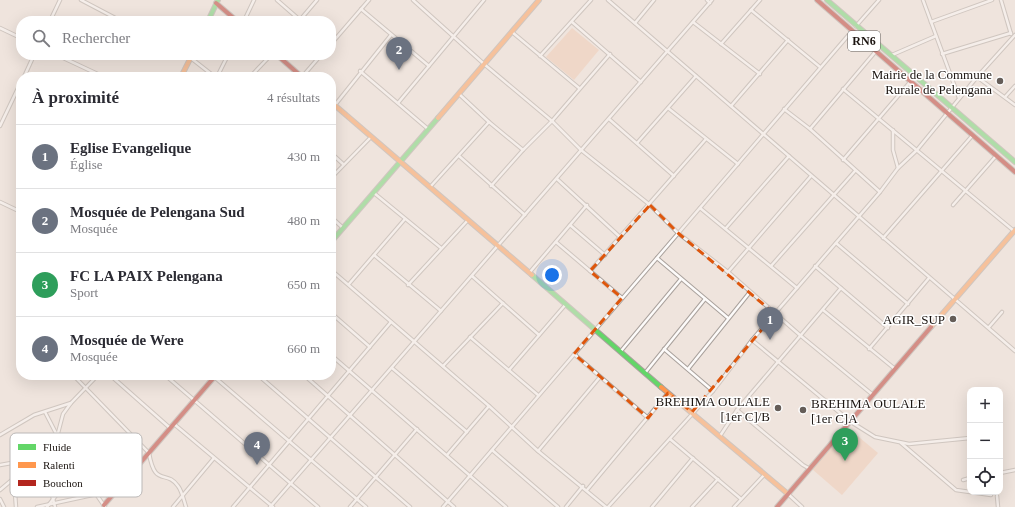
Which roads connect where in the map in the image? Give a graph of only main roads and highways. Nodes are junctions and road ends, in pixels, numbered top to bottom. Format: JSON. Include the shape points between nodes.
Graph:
{"nodes":[{"id":1,"x":539,"y":0,"type":"edge"},
{"id":2,"x":817,"y":0,"type":"edge"},
{"id":3,"x":827,"y":0,"type":"edge"},
{"id":4,"x":217,"y":2,"type":"edge"},
{"id":5,"x":210,"y":16,"type":"edge"},
{"id":6,"x":232,"y":16,"type":"edge"},
{"id":7,"x":188,"y":60,"type":"edge"},
{"id":8,"x":283,"y":60,"type":"edge"},
{"id":9,"x":183,"y":72,"type":"edge"},
{"id":10,"x":296,"y":72,"type":"edge"},
{"id":11,"x":336,"y":106,"type":"edge"},
{"id":12,"x":401,"y":161,"type":"junction"},
{"id":13,"x":1015,"y":162,"type":"edge"},
{"id":14,"x":1015,"y":172,"type":"edge"},
{"id":15,"x":1015,"y":231,"type":"edge"},
{"id":16,"x":336,"y":236,"type":"edge"},
{"id":17,"x":211,"y":380,"type":"edge"},
{"id":18,"x":142,"y":462,"type":"edge"},
{"id":19,"x":788,"y":494,"type":"junction"},
{"id":20,"x":112,"y":497,"type":"edge"},
{"id":21,"x":105,"y":506,"type":"edge"},
{"id":22,"x":777,"y":507,"type":"edge"}],
"edges":[{"from":1,"to":12,"type":"main road"},
{"from":2,"to":14,"type":"main road","number":"RN6"},
{"from":3,"to":13,"type":"main road","number":"RN6"},
{"from":4,"to":5,"type":"main road"},
{"from":4,"to":6,"type":"main road"},
{"from":7,"to":9,"type":"main road"},
{"from":8,"to":10,"type":"main road"},
{"from":11,"to":12,"type":"main road"},
{"from":12,"to":16,"type":"main road"},
{"from":12,"to":19,"type":"main road"},
{"from":15,"to":19,"type":"main road"},
{"from":17,"to":18,"type":"main road"},
{"from":19,"to":22,"type":"main road"},
{"from":20,"to":21,"type":"main road"}]}
